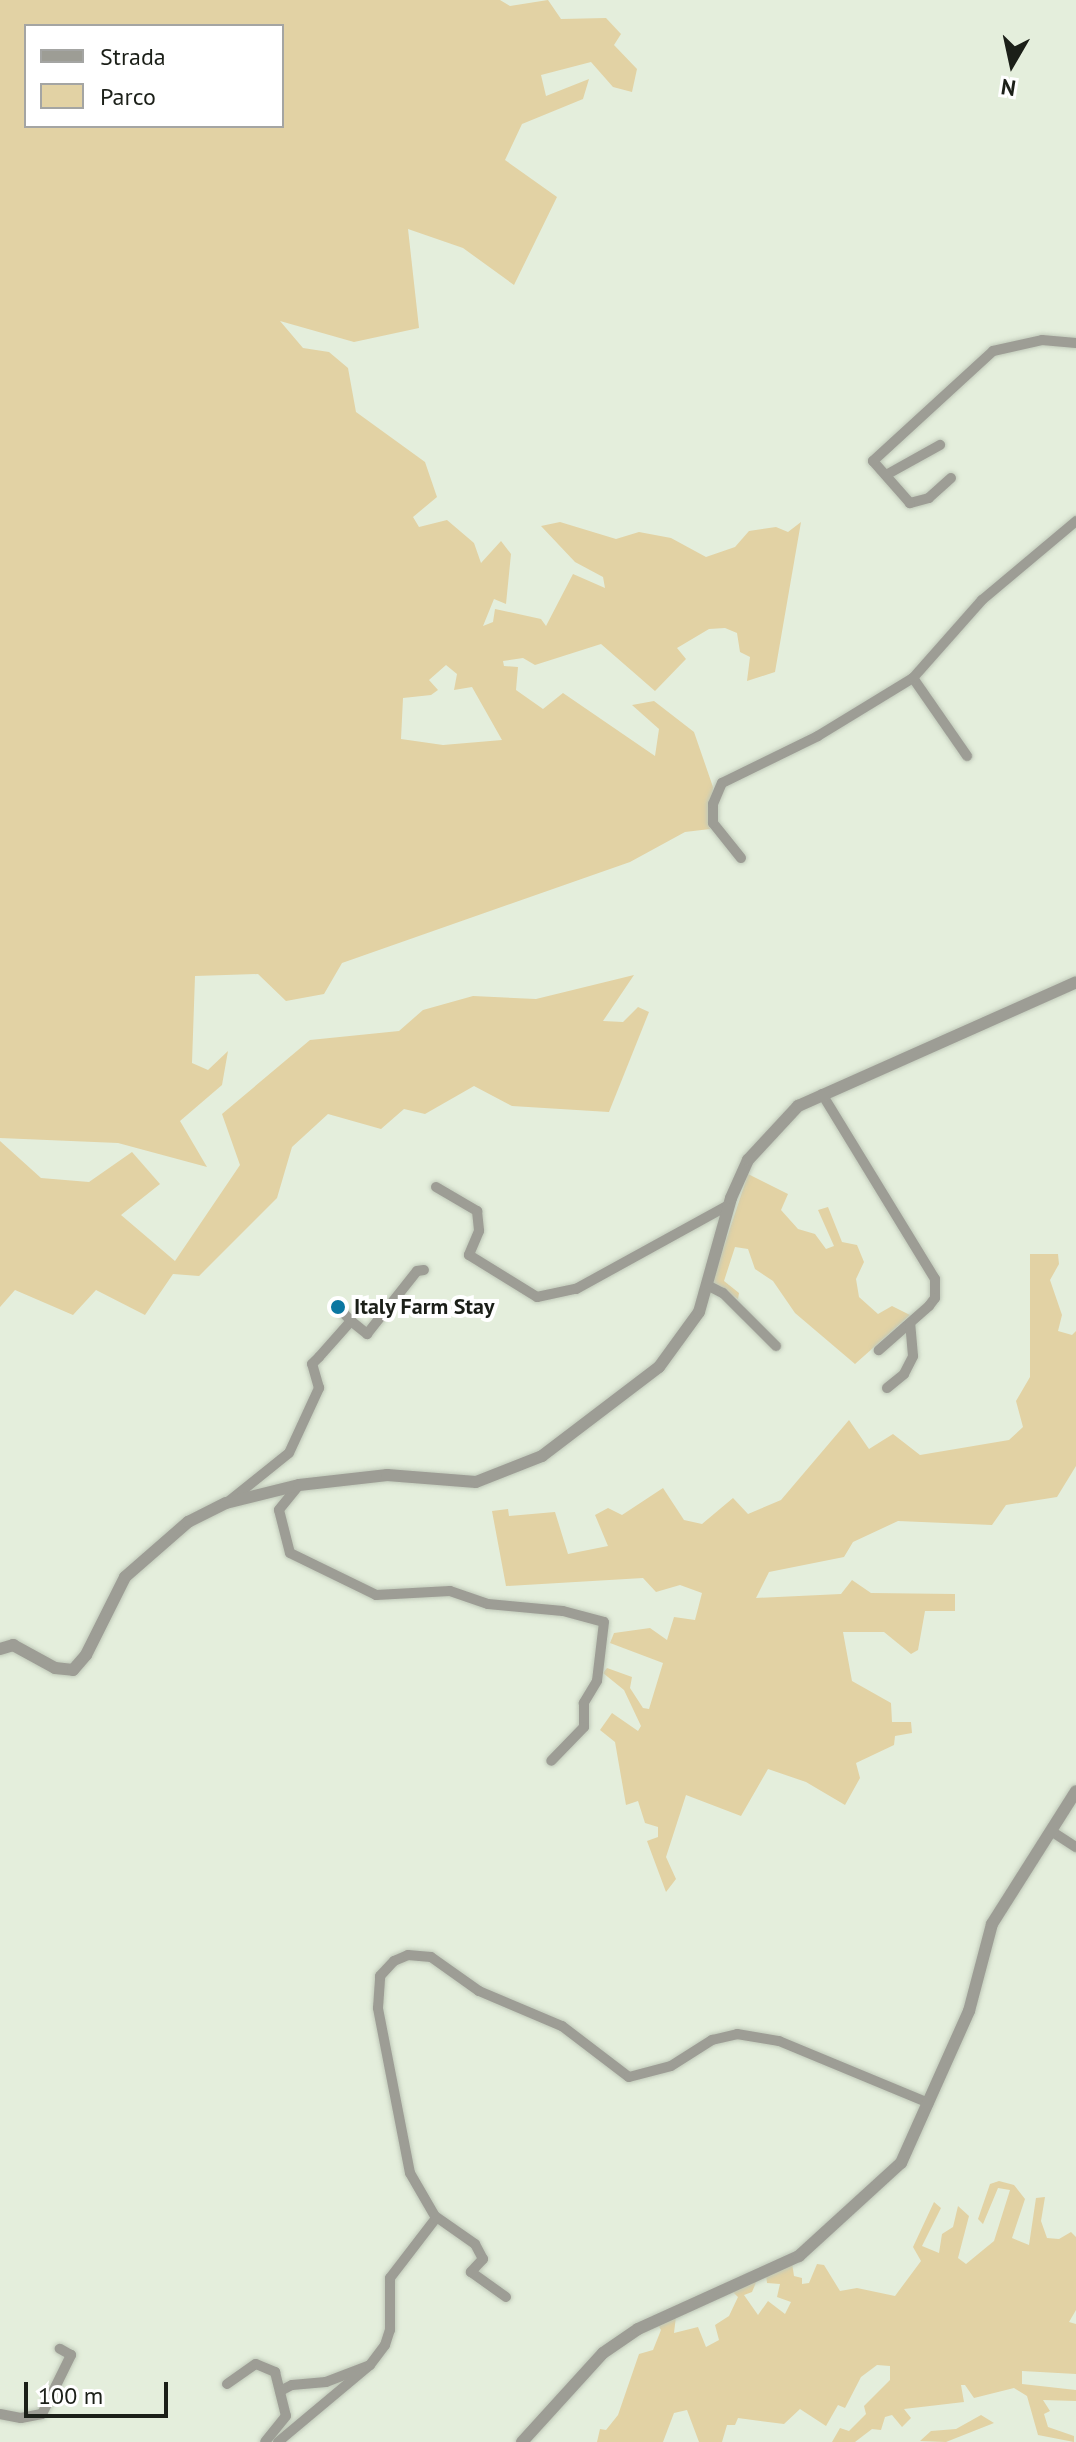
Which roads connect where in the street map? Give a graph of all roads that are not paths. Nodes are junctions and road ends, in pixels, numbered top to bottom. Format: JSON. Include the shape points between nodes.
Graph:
{"nodes":[{"id":1,"x":1076,"y":343,"type":"edge"},
{"id":2,"x":940,"y":445,"type":"dead end"},
{"id":3,"x":886,"y":475,"type":"junction"},
{"id":4,"x":951,"y":478,"type":"dead end"},
{"id":5,"x":1076,"y":521,"type":"edge"},
{"id":6,"x":913,"y":678,"type":"junction"},
{"id":7,"x":967,"y":756,"type":"dead end"},
{"id":8,"x":741,"y":858,"type":"dead end"},
{"id":9,"x":1076,"y":982,"type":"edge"},
{"id":10,"x":822,"y":1094,"type":"junction"},
{"id":11,"x":436,"y":1187,"type":"dead end"},
{"id":12,"x":729,"y":1205,"type":"junction"},
{"id":13,"x":424,"y":1270,"type":"dead end"},
{"id":14,"x":707,"y":1285,"type":"junction"},
{"id":15,"x":338,"y":1307,"type":"dead end"},
{"id":16,"x":351,"y":1321,"type":"junction"},
{"id":17,"x":910,"y":1323,"type":"junction"},
{"id":18,"x":776,"y":1346,"type":"dead end"},
{"id":19,"x":879,"y":1350,"type":"dead end"},
{"id":20,"x":887,"y":1388,"type":"dead end"},
{"id":21,"x":299,"y":1485,"type":"junction"},
{"id":22,"x":226,"y":1503,"type":"junction"},
{"id":23,"x":0,"y":1649,"type":"edge"},
{"id":24,"x":551,"y":1761,"type":"dead end"},
{"id":25,"x":1076,"y":1791,"type":"edge"},
{"id":26,"x":1051,"y":1831,"type":"junction"},
{"id":27,"x":1076,"y":1847,"type":"edge"},
{"id":28,"x":929,"y":2103,"type":"junction"},
{"id":29,"x":435,"y":2216,"type":"junction"},
{"id":30,"x":506,"y":2297,"type":"dead end"},
{"id":31,"x":60,"y":2349,"type":"dead end"},
{"id":32,"x":370,"y":2365,"type":"junction"},
{"id":33,"x":227,"y":2384,"type":"dead end"},
{"id":34,"x":280,"y":2391,"type":"junction"},
{"id":35,"x":0,"y":2414,"type":"edge"},
{"id":36,"x":265,"y":2442,"type":"edge"},
{"id":37,"x":278,"y":2442,"type":"edge"},
{"id":38,"x":522,"y":2442,"type":"edge"}],
"edges":[{"from":1,"to":3,"type":"street","via":[[1024,342],[978,360],[942,403],[882,448],[873,461]]},
{"from":2,"to":3,"type":"street"},
{"from":3,"to":4,"type":"street","via":[[896,493],[910,503],[929,498]]},
{"from":5,"to":6,"type":"street","via":[[982,600]]},
{"from":6,"to":7,"type":"street"},
{"from":6,"to":8,"type":"street","via":[[818,736],[722,783],[713,804],[713,823]]},
{"from":9,"to":10,"type":"street"},
{"from":10,"to":12,"type":"street","via":[[798,1106],[771,1131],[748,1160]]},
{"from":10,"to":17,"type":"street","via":[[935,1279],[935,1298]]},
{"from":11,"to":12,"type":"street","via":[[477,1211],[481,1223],[469,1255],[537,1297],[576,1289]]},
{"from":12,"to":14,"type":"street"},
{"from":13,"to":16,"type":"street","via":[[417,1271],[367,1334]]},
{"from":14,"to":18,"type":"street","via":[[723,1293]]},
{"from":14,"to":21,"type":"street","via":[[699,1312],[659,1367],[542,1456],[476,1482],[387,1475]]},
{"from":15,"to":16,"type":"street"},
{"from":16,"to":22,"type":"street","via":[[312,1364],[319,1388],[284,1459]]},
{"from":17,"to":19,"type":"street"},
{"from":17,"to":20,"type":"street","via":[[913,1356],[904,1374]]},
{"from":21,"to":22,"type":"street"},
{"from":21,"to":24,"type":"street","via":[[279,1510],[290,1553],[376,1595],[450,1591],[496,1606],[563,1611],[604,1622],[597,1681],[584,1703],[584,1727]]},
{"from":22,"to":23,"type":"street","via":[[180,1527],[125,1577],[86,1655],[73,1670],[55,1668],[13,1645]]},
{"from":25,"to":26,"type":"street"},
{"from":26,"to":27,"type":"street"},
{"from":26,"to":28,"type":"street","via":[[992,1924],[969,2011]]},
{"from":28,"to":29,"type":"street","via":[[779,2041],[737,2034],[712,2040],[671,2066],[629,2077],[550,2019],[479,1991],[431,1957],[408,1955],[380,1976],[378,2008],[410,2173]]},
{"from":28,"to":38,"type":"street","via":[[901,2163],[833,2230],[799,2256],[638,2329],[603,2353]]},
{"from":29,"to":30,"type":"street","via":[[475,2244],[483,2259],[471,2272]]},
{"from":29,"to":32,"type":"street","via":[[390,2278],[390,2330]]},
{"from":31,"to":35,"type":"street","via":[[71,2355],[42,2414]]},
{"from":32,"to":34,"type":"street","via":[[326,2382]]},
{"from":32,"to":37,"type":"street"},
{"from":33,"to":34,"type":"street","via":[[249,2366],[262,2365],[275,2372]]},
{"from":34,"to":36,"type":"street","via":[[286,2416]]}]}
